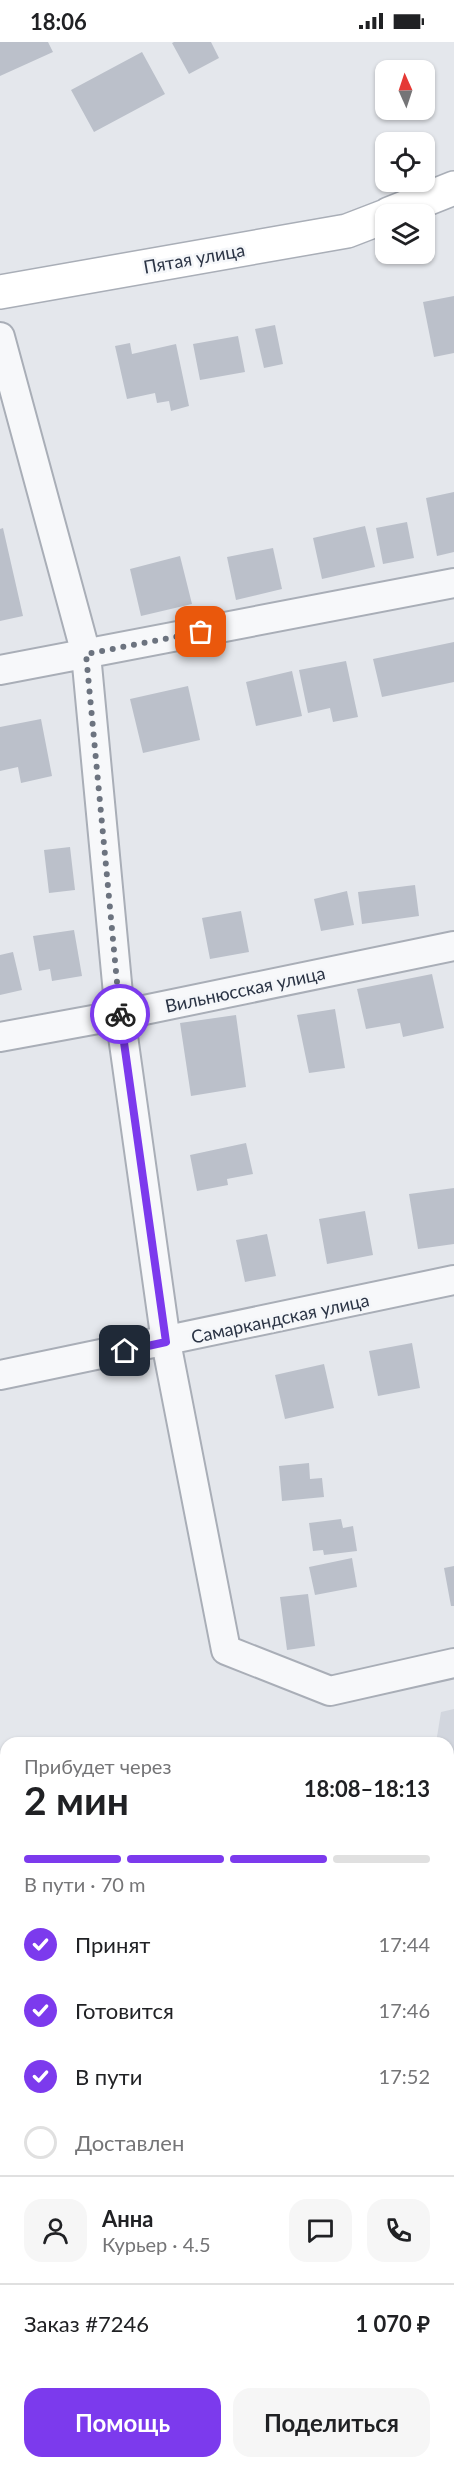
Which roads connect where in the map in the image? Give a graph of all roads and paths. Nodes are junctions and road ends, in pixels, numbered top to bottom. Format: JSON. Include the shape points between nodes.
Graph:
{"nodes":[{"id":1,"x":454,"y":188,"type":"edge"},
{"id":2,"x":414,"y":204,"type":"edge"},
{"id":3,"x":375,"y":220,"type":"edge"},
{"id":4,"x":0,"y":292,"type":"edge"},
{"id":5,"x":0,"y":337,"type":"edge"},
{"id":6,"x":454,"y":583,"type":"edge"},
{"id":7,"x":86,"y":654,"type":"junction"},
{"id":8,"x":0,"y":670,"type":"edge"},
{"id":9,"x":454,"y":946,"type":"edge"},
{"id":10,"x":120,"y":1015,"type":"junction"},
{"id":11,"x":0,"y":1037,"type":"edge"},
{"id":12,"x":454,"y":1280,"type":"edge"},
{"id":13,"x":166,"y":1342,"type":"junction"},
{"id":14,"x":0,"y":1376,"type":"edge"},
{"id":15,"x":454,"y":1664,"type":"edge"}],
"edges":[{"from":1,"to":2,"type":"street","name":"Пятая улица"},
{"from":3,"to":4,"type":"street","name":"Пятая улица","via":[[347,231]]},
{"from":5,"to":7,"type":"street"},
{"from":6,"to":7,"type":"street"},
{"from":7,"to":8,"type":"street"},
{"from":7,"to":10,"type":"street"},
{"from":9,"to":10,"type":"street","name":"Вильнюсская улица"},
{"from":10,"to":11,"type":"street","name":"Вильнюсская улица"},
{"from":10,"to":13,"type":"street"},
{"from":12,"to":13,"type":"street","name":"Самаркандская улица"},
{"from":13,"to":14,"type":"street","name":"Самаркандская улица"},
{"from":13,"to":15,"type":"street","via":[[225,1650],[330,1691]]}]}
